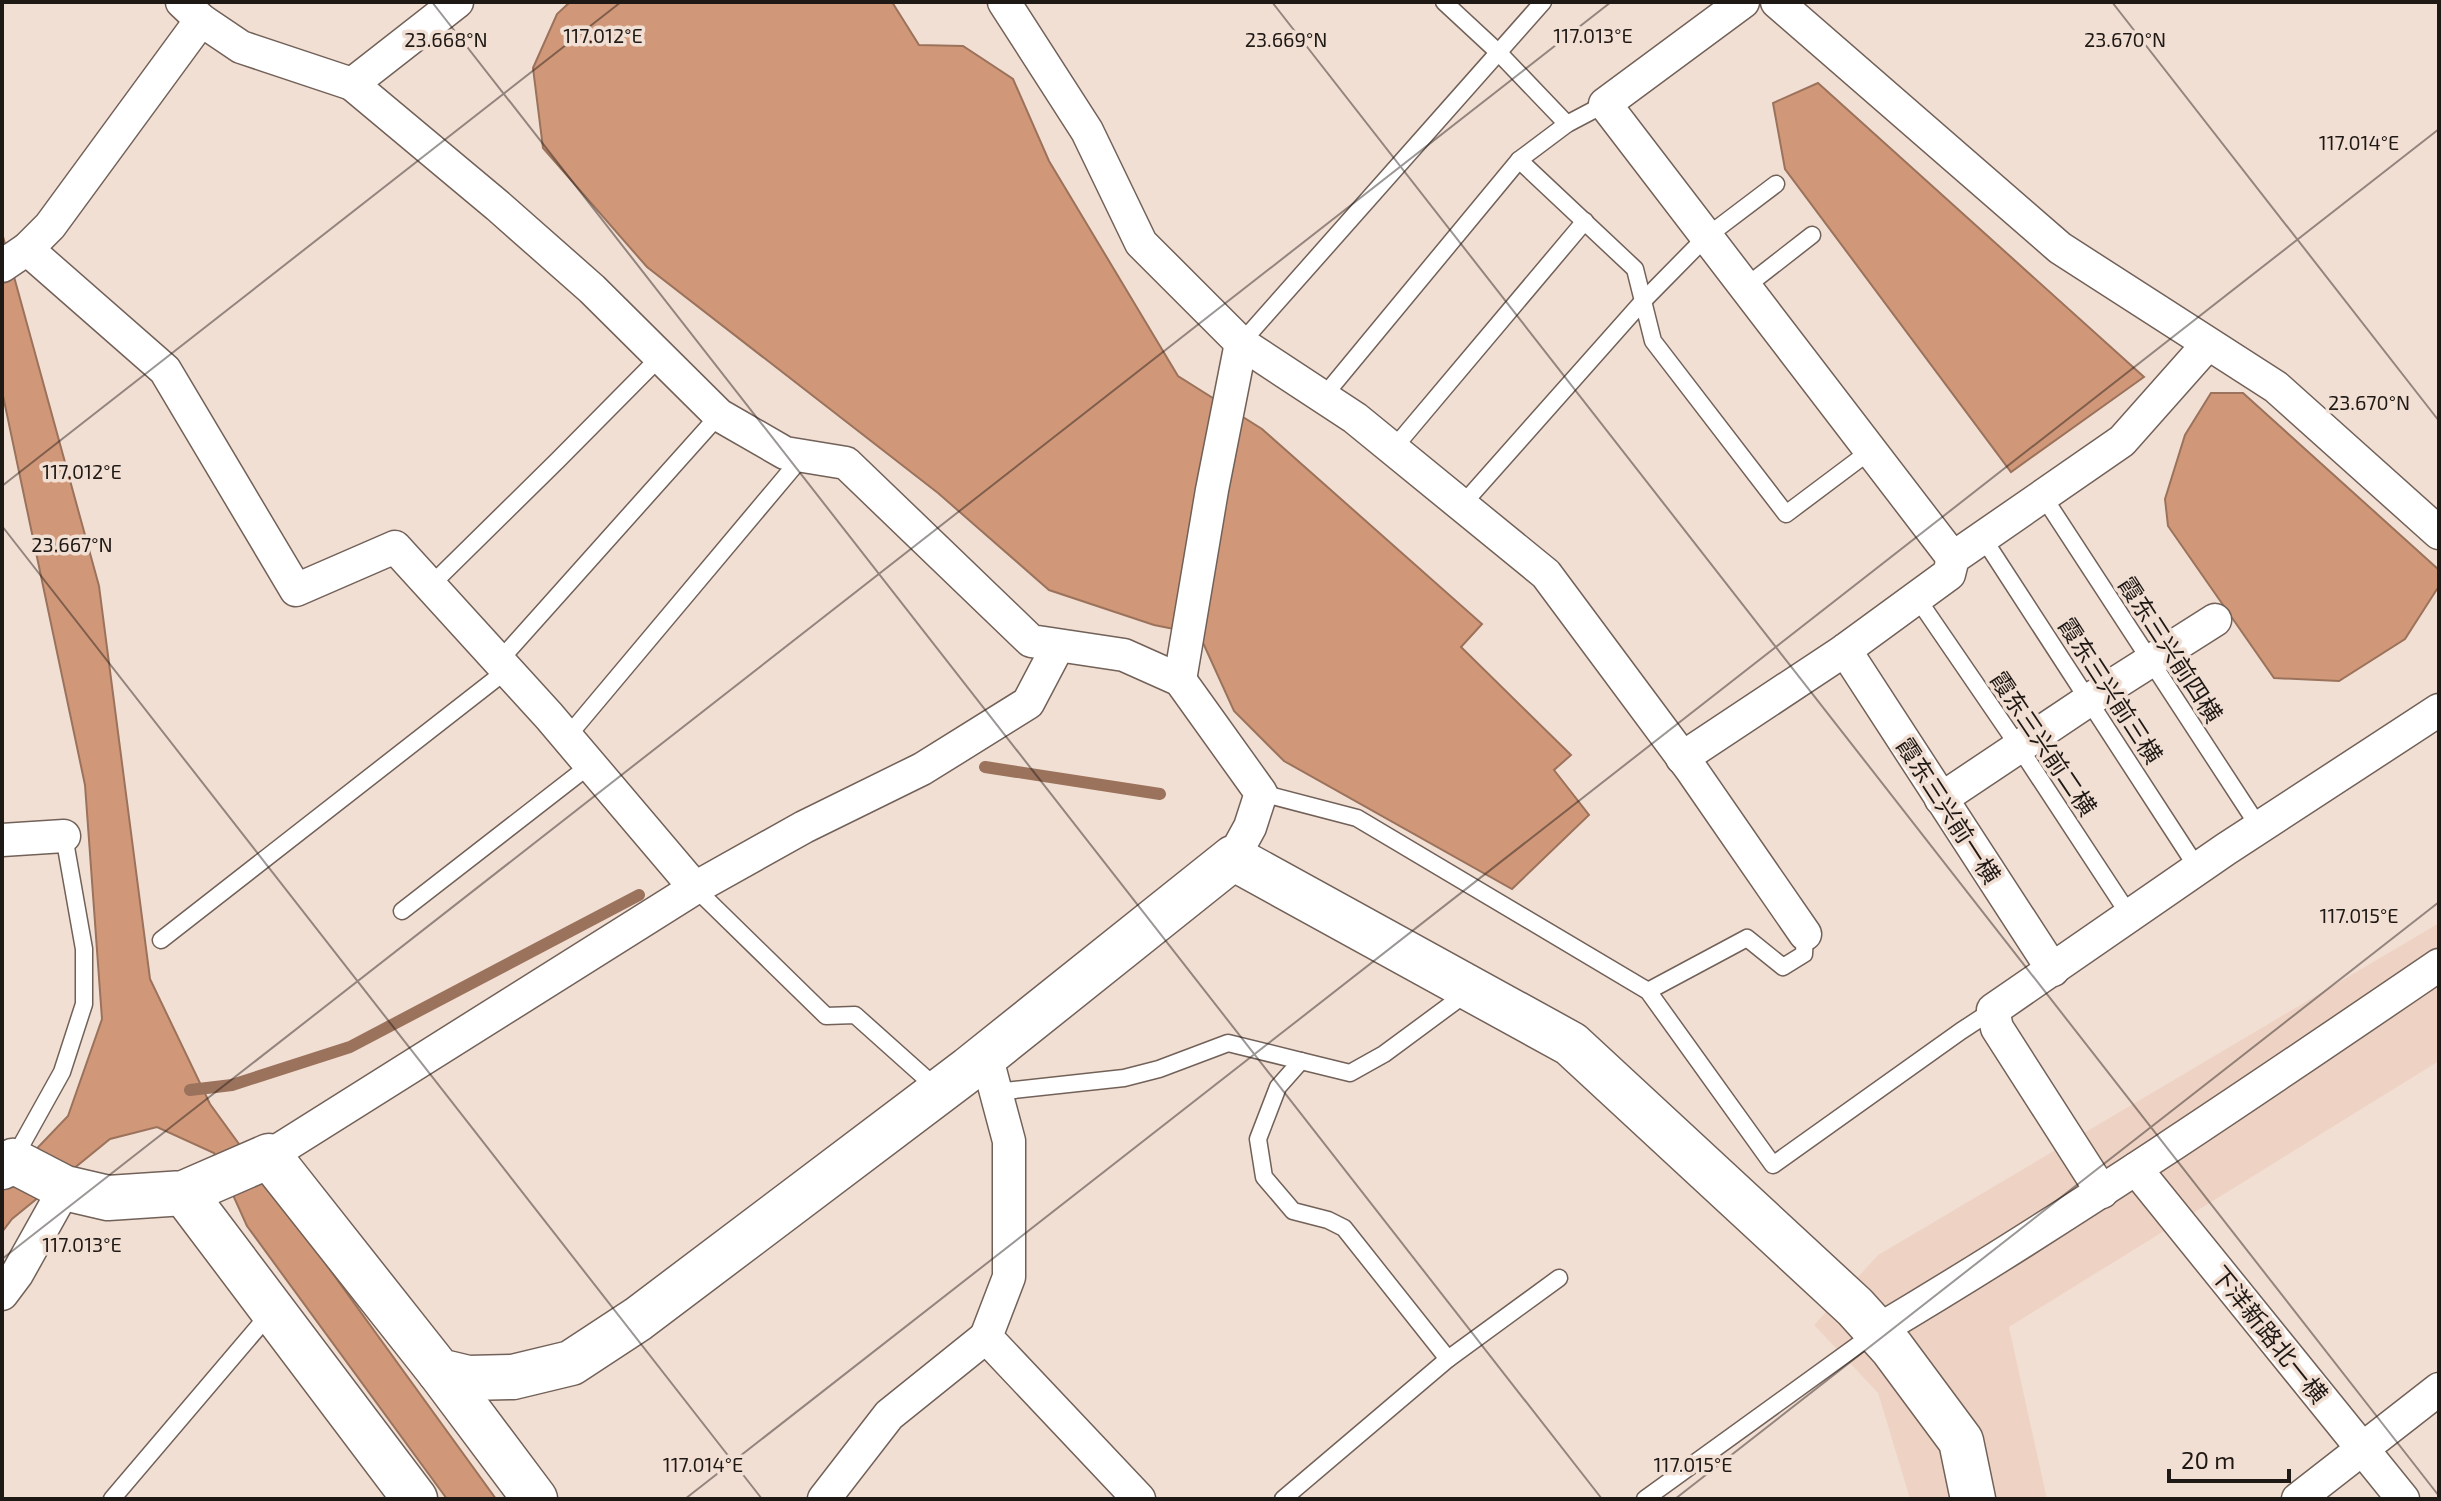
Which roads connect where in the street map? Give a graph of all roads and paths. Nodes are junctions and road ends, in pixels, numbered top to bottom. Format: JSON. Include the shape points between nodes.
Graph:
{"nodes":[{"id":1,"x":457,"y":2,"type":"edge"},
{"id":2,"x":1004,"y":2,"type":"edge"},
{"id":3,"x":1444,"y":2,"type":"edge"},
{"id":4,"x":1543,"y":2,"type":"edge"},
{"id":5,"x":1743,"y":2,"type":"edge"},
{"id":6,"x":1777,"y":2,"type":"edge"},
{"id":7,"x":191,"y":11,"type":"edge"},
{"id":8,"x":1499,"y":53,"type":"junction"},
{"id":9,"x":352,"y":84,"type":"junction"},
{"id":10,"x":1605,"y":104,"type":"junction"},
{"id":11,"x":1567,"y":124,"type":"junction"},
{"id":12,"x":1519,"y":160,"type":"junction"},
{"id":13,"x":1776,"y":184,"type":"dead end"},
{"id":14,"x":1585,"y":221,"type":"junction"},
{"id":15,"x":1812,"y":235,"type":"dead end"},
{"id":16,"x":1706,"y":237,"type":"junction"},
{"id":17,"x":14,"y":258,"type":"edge"},
{"id":18,"x":1744,"y":288,"type":"junction"},
{"id":19,"x":1643,"y":301,"type":"junction"},
{"id":20,"x":1241,"y":343,"type":"junction"},
{"id":21,"x":2208,"y":344,"type":"junction"},
{"id":22,"x":660,"y":357,"type":"junction"},
{"id":23,"x":1323,"y":397,"type":"junction"},
{"id":24,"x":719,"y":415,"type":"junction"},
{"id":25,"x":1393,"y":449,"type":"junction"},
{"id":26,"x":1870,"y":451,"type":"junction"},
{"id":27,"x":802,"y":457,"type":"junction"},
{"id":28,"x":2043,"y":496,"type":"junction"},
{"id":29,"x":1462,"y":505,"type":"junction"},
{"id":30,"x":2439,"y":533,"type":"edge"},
{"id":31,"x":1983,"y":538,"type":"junction"},
{"id":32,"x":1953,"y":558,"type":"junction"},
{"id":33,"x":430,"y":586,"type":"junction"},
{"id":34,"x":1917,"y":598,"type":"junction"},
{"id":35,"x":2215,"y":620,"type":"dead end"},
{"id":36,"x":1058,"y":646,"type":"junction"},
{"id":37,"x":1845,"y":650,"type":"junction"},
{"id":38,"x":2151,"y":660,"type":"junction"},
{"id":39,"x":503,"y":666,"type":"junction"},
{"id":40,"x":1180,"y":680,"type":"junction"},
{"id":41,"x":2089,"y":700,"type":"junction"},
{"id":42,"x":2439,"y":710,"type":"edge"},
{"id":43,"x":567,"y":737,"type":"junction"},
{"id":44,"x":2019,"y":747,"type":"junction"},
{"id":45,"x":1682,"y":758,"type":"junction"},
{"id":46,"x":590,"y":765,"type":"junction"},
{"id":47,"x":1261,"y":793,"type":"junction"},
{"id":48,"x":1941,"y":799,"type":"junction"},
{"id":49,"x":2259,"y":827,"type":"junction"},
{"id":50,"x":64,"y":836,"type":"joint"},
{"id":51,"x":2,"y":840,"type":"edge"},
{"id":52,"x":1233,"y":858,"type":"junction"},
{"id":53,"x":2198,"y":869,"type":"junction"},
{"id":54,"x":695,"y":888,"type":"junction"},
{"id":55,"x":402,"y":911,"type":"dead end"},
{"id":56,"x":2130,"y":916,"type":"junction"},
{"id":57,"x":1805,"y":934,"type":"joint"},
{"id":58,"x":161,"y":940,"type":"dead end"},
{"id":59,"x":2439,"y":965,"type":"edge"},
{"id":60,"x":2053,"y":970,"type":"junction"},
{"id":61,"x":1472,"y":990,"type":"junction"},
{"id":62,"x":1648,"y":991,"type":"junction"},
{"id":63,"x":1993,"y":1010,"type":"junction"},
{"id":64,"x":1301,"y":1061,"type":"junction"},
{"id":65,"x":991,"y":1073,"type":"junction"},
{"id":66,"x":940,"y":1091,"type":"junction"},
{"id":67,"x":269,"y":1156,"type":"junction"},
{"id":68,"x":8,"y":1164,"type":"edge"},
{"id":69,"x":2136,"y":1169,"type":"junction"},
{"id":70,"x":65,"y":1188,"type":"junction"},
{"id":71,"x":2102,"y":1192,"type":"junction"},
{"id":72,"x":184,"y":1193,"type":"junction"},
{"id":73,"x":1559,"y":1278,"type":"dead end"},
{"id":74,"x":2,"y":1294,"type":"edge"},
{"id":75,"x":272,"y":1311,"type":"junction"},
{"id":76,"x":1877,"y":1331,"type":"junction"},
{"id":77,"x":986,"y":1337,"type":"junction"},
{"id":78,"x":1448,"y":1359,"type":"junction"},
{"id":79,"x":439,"y":1371,"type":"junction"},
{"id":80,"x":2439,"y":1389,"type":"edge"},
{"id":81,"x":2362,"y":1448,"type":"junction"},
{"id":82,"x":112,"y":1499,"type":"edge"},
{"id":83,"x":415,"y":1499,"type":"edge"},
{"id":84,"x":535,"y":1499,"type":"edge"},
{"id":85,"x":824,"y":1499,"type":"edge"},
{"id":86,"x":1139,"y":1499,"type":"edge"},
{"id":87,"x":1283,"y":1499,"type":"edge"},
{"id":88,"x":1645,"y":1499,"type":"edge"},
{"id":89,"x":1973,"y":1499,"type":"edge"},
{"id":90,"x":2298,"y":1499,"type":"edge"},
{"id":91,"x":2403,"y":1499,"type":"edge"}],
"edges":[{"from":1,"to":9,"type":"street"},
{"from":2,"to":20,"type":"street","via":[[1087,131],[1141,243]]},
{"from":3,"to":8,"type":"lane"},
{"from":4,"to":8,"type":"lane"},
{"from":5,"to":10,"type":"street"},
{"from":6,"to":21,"type":"street","via":[[2060,248]]},
{"from":7,"to":9,"type":"street","via":[[241,47]]},
{"from":7,"to":17,"type":"street","via":[[50,226]]},
{"from":8,"to":11,"type":"lane"},
{"from":8,"to":20,"type":"lane"},
{"from":9,"to":22,"type":"street","via":[[592,289]]},
{"from":10,"to":11,"type":"lane"},
{"from":10,"to":16,"type":"street"},
{"from":11,"to":12,"type":"lane"},
{"from":12,"to":14,"type":"lane"},
{"from":12,"to":23,"type":"lane"},
{"from":13,"to":16,"type":"lane"},
{"from":14,"to":19,"type":"lane","via":[[1635,269]]},
{"from":14,"to":25,"type":"lane"},
{"from":15,"to":18,"type":"lane"},
{"from":16,"to":18,"type":"street"},
{"from":16,"to":19,"type":"lane"},
{"from":17,"to":33,"type":"street","via":[[165,370],[296,590],[395,547]]},
{"from":18,"to":26,"type":"street"},
{"from":19,"to":26,"type":"lane","via":[[1653,341],[1786,514]]},
{"from":19,"to":29,"type":"lane"},
{"from":20,"to":23,"type":"street"},
{"from":20,"to":40,"type":"street"},
{"from":21,"to":28,"type":"street","via":[[2122,441]]},
{"from":21,"to":30,"type":"street","via":[[2276,387]]},
{"from":22,"to":24,"type":"street"},
{"from":22,"to":33,"type":"lane"},
{"from":23,"to":25,"type":"street"},
{"from":24,"to":27,"type":"street","via":[[785,453]]},
{"from":24,"to":39,"type":"lane"},
{"from":25,"to":29,"type":"street"},
{"from":26,"to":32,"type":"street"},
{"from":27,"to":36,"type":"street","via":[[846,463],[1031,641]]},
{"from":27,"to":43,"type":"lane"},
{"from":28,"to":31,"type":"street"},
{"from":28,"to":38,"type":"lane","name":"霞东三兴前四横"},
{"from":29,"to":45,"type":"street","via":[[1546,574]]},
{"from":31,"to":32,"type":"street"},
{"from":31,"to":41,"type":"lane","name":"霞东三兴前三横"},
{"from":32,"to":34,"type":"street","via":[[1949,574]]},
{"from":33,"to":39,"type":"street"},
{"from":34,"to":37,"type":"street"},
{"from":34,"to":44,"type":"lane","name":"霞东三兴前二横"},
{"from":35,"to":38,"type":"street"},
{"from":36,"to":40,"type":"street","via":[[1124,655]]},
{"from":36,"to":54,"type":"street","via":[[1028,703],[922,769]]},
{"from":37,"to":45,"type":"street"},
{"from":37,"to":48,"type":"street","name":"霞东三兴前一横"},
{"from":38,"to":41,"type":"street"},
{"from":38,"to":49,"type":"lane","name":"霞东三兴前四横"},
{"from":39,"to":43,"type":"street"},
{"from":39,"to":58,"type":"lane"},
{"from":40,"to":47,"type":"street"},
{"from":41,"to":44,"type":"street"},
{"from":41,"to":53,"type":"lane","name":"霞东三兴前三横"},
{"from":42,"to":49,"type":"street"},
{"from":43,"to":46,"type":"street"},
{"from":44,"to":48,"type":"street"},
{"from":44,"to":56,"type":"lane","name":"霞东三兴前二横"},
{"from":45,"to":57,"type":"street"},
{"from":46,"to":54,"type":"street"},
{"from":46,"to":55,"type":"lane"},
{"from":47,"to":52,"type":"street"},
{"from":47,"to":62,"type":"lane","via":[[1357,818]]},
{"from":48,"to":60,"type":"street","name":"霞东三兴前一横"},
{"from":49,"to":53,"type":"street"},
{"from":50,"to":51,"type":"street"},
{"from":50,"to":68,"type":"lane","via":[[84,949],[84,1004],[62,1072]]},
{"from":52,"to":61,"type":"street"},
{"from":52,"to":65,"type":"street"},
{"from":53,"to":56,"type":"street"},
{"from":54,"to":66,"type":"lane","via":[[826,1016],[855,1015]]},
{"from":54,"to":67,"type":"street"},
{"from":56,"to":60,"type":"street"},
{"from":57,"to":62,"type":"lane","via":[[1804,954],[1783,967],[1747,938]]},
{"from":59,"to":69,"type":"street"},
{"from":60,"to":63,"type":"street"},
{"from":61,"to":64,"type":"lane","via":[[1350,1073]]},
{"from":61,"to":76,"type":"street","via":[[1571,1044]]},
{"from":62,"to":63,"type":"lane","via":[[1773,1165]]},
{"from":63,"to":71,"type":"street","via":[[1997,1028]]},
{"from":64,"to":65,"type":"lane","via":[[1228,1043],[1124,1078]]},
{"from":64,"to":78,"type":"lane","via":[[1278,1087],[1258,1139],[1264,1177],[1293,1211],[1344,1228]]},
{"from":65,"to":66,"type":"street"},
{"from":65,"to":77,"type":"street","via":[[1009,1141],[1009,1277]]},
{"from":66,"to":79,"type":"street","via":[[638,1319],[571,1363],[513,1377],[468,1378]]},
{"from":67,"to":72,"type":"street"},
{"from":67,"to":79,"type":"street"},
{"from":68,"to":70,"type":"street"},
{"from":69,"to":71,"type":"street"},
{"from":69,"to":81,"type":"street","name":"下洋新路北一横"},
{"from":70,"to":72,"type":"street","via":[[108,1198]]},
{"from":70,"to":74,"type":"street"},
{"from":71,"to":76,"type":"street"},
{"from":72,"to":75,"type":"street"},
{"from":73,"to":78,"type":"lane"},
{"from":75,"to":82,"type":"lane"},
{"from":75,"to":83,"type":"street"},
{"from":76,"to":88,"type":"lane"},
{"from":76,"to":89,"type":"street","via":[[1961,1441]]},
{"from":77,"to":85,"type":"street","via":[[889,1415]]},
{"from":77,"to":86,"type":"street"},
{"from":78,"to":87,"type":"lane"},
{"from":79,"to":84,"type":"street"},
{"from":80,"to":81,"type":"street"},
{"from":81,"to":90,"type":"street"},
{"from":81,"to":91,"type":"street","name":"下洋新路北一横"}]}
